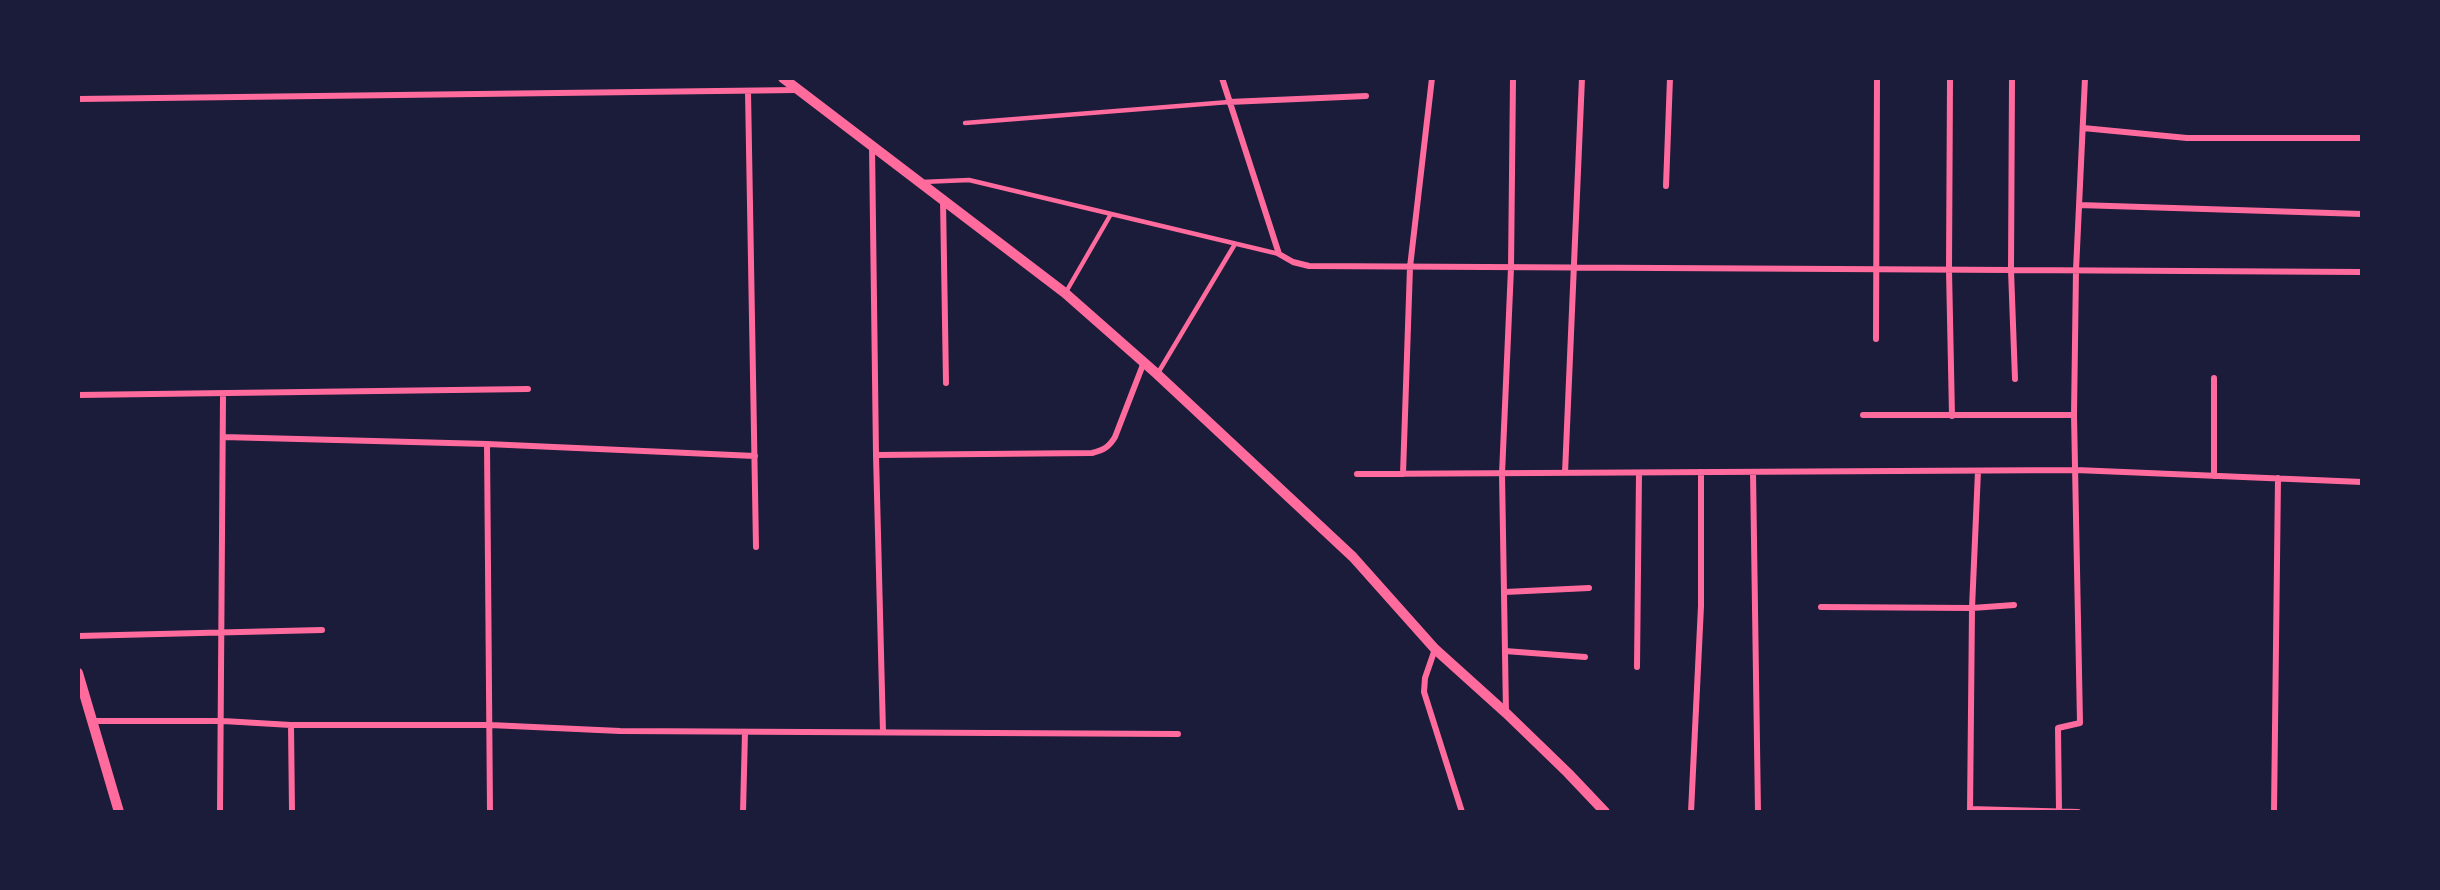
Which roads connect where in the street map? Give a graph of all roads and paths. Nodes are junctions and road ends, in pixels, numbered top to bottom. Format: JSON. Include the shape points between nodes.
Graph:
{"nodes":[{"id":1,"x":783,"y":78,"type":"edge"},
{"id":2,"x":1222,"y":78,"type":"edge"},
{"id":3,"x":1432,"y":78,"type":"edge"},
{"id":4,"x":1513,"y":78,"type":"edge"},
{"id":5,"x":1582,"y":78,"type":"edge"},
{"id":6,"x":1670,"y":78,"type":"edge"},
{"id":7,"x":1877,"y":78,"type":"edge"},
{"id":8,"x":1950,"y":78,"type":"edge"},
{"id":9,"x":2012,"y":78,"type":"edge"},
{"id":10,"x":2085,"y":78,"type":"edge"},
{"id":11,"x":799,"y":90,"type":"junction"},
{"id":12,"x":748,"y":91,"type":"junction"},
{"id":13,"x":1366,"y":96,"type":"dead end"},
{"id":14,"x":78,"y":99,"type":"edge"},
{"id":15,"x":1230,"y":102,"type":"junction"},
{"id":16,"x":965,"y":123,"type":"dead end"},
{"id":17,"x":2083,"y":128,"type":"junction"},
{"id":18,"x":2362,"y":138,"type":"edge"},
{"id":19,"x":873,"y":146,"type":"junction"},
{"id":20,"x":920,"y":182,"type":"junction"},
{"id":21,"x":1666,"y":186,"type":"dead end"},
{"id":22,"x":943,"y":199,"type":"junction"},
{"id":23,"x":2079,"y":205,"type":"junction"},
{"id":24,"x":1111,"y":214,"type":"junction"},
{"id":25,"x":2362,"y":214,"type":"edge"},
{"id":26,"x":1236,"y":244,"type":"junction"},
{"id":27,"x":1279,"y":254,"type":"junction"},
{"id":28,"x":1410,"y":267,"type":"junction"},
{"id":29,"x":1511,"y":268,"type":"junction"},
{"id":30,"x":1574,"y":268,"type":"junction"},
{"id":31,"x":1875,"y":270,"type":"junction"},
{"id":32,"x":1949,"y":270,"type":"junction"},
{"id":33,"x":2011,"y":270,"type":"junction"},
{"id":34,"x":2076,"y":270,"type":"junction"},
{"id":35,"x":2362,"y":272,"type":"edge"},
{"id":36,"x":1065,"y":293,"type":"junction"},
{"id":37,"x":1876,"y":339,"type":"dead end"},
{"id":38,"x":1143,"y":362,"type":"junction"},
{"id":39,"x":1158,"y":374,"type":"junction"},
{"id":40,"x":2214,"y":378,"type":"dead end"},
{"id":41,"x":2015,"y":379,"type":"dead end"},
{"id":42,"x":946,"y":383,"type":"dead end"},
{"id":43,"x":528,"y":389,"type":"dead end"},
{"id":44,"x":78,"y":395,"type":"edge"},
{"id":45,"x":223,"y":395,"type":"junction"},
{"id":46,"x":1863,"y":415,"type":"dead end"},
{"id":47,"x":2074,"y":415,"type":"junction"},
{"id":48,"x":1952,"y":416,"type":"junction"},
{"id":49,"x":223,"y":437,"type":"junction"},
{"id":50,"x":487,"y":444,"type":"junction"},
{"id":51,"x":876,"y":455,"type":"junction"},
{"id":52,"x":755,"y":456,"type":"junction"},
{"id":53,"x":2076,"y":470,"type":"junction"},
{"id":54,"x":1978,"y":471,"type":"junction"},
{"id":55,"x":1701,"y":472,"type":"junction"},
{"id":56,"x":1754,"y":472,"type":"junction"},
{"id":57,"x":1565,"y":473,"type":"junction"},
{"id":58,"x":1639,"y":473,"type":"junction"},
{"id":59,"x":1357,"y":474,"type":"dead end"},
{"id":60,"x":1403,"y":474,"type":"junction"},
{"id":61,"x":1502,"y":474,"type":"junction"},
{"id":62,"x":2214,"y":476,"type":"junction"},
{"id":63,"x":2278,"y":478,"type":"junction"},
{"id":64,"x":2362,"y":482,"type":"edge"},
{"id":65,"x":756,"y":547,"type":"dead end"},
{"id":66,"x":1589,"y":588,"type":"dead end"},
{"id":67,"x":1505,"y":592,"type":"junction"},
{"id":68,"x":2014,"y":605,"type":"dead end"},
{"id":69,"x":1821,"y":607,"type":"dead end"},
{"id":70,"x":1972,"y":608,"type":"junction"},
{"id":71,"x":322,"y":630,"type":"dead end"},
{"id":72,"x":223,"y":632,"type":"junction"},
{"id":73,"x":78,"y":636,"type":"edge"},
{"id":74,"x":1435,"y":649,"type":"junction"},
{"id":75,"x":1505,"y":651,"type":"junction"},
{"id":76,"x":1585,"y":657,"type":"dead end"},
{"id":77,"x":1637,"y":667,"type":"dead end"},
{"id":78,"x":78,"y":673,"type":"edge"},
{"id":79,"x":1506,"y":713,"type":"junction"},
{"id":80,"x":91,"y":721,"type":"junction"},
{"id":81,"x":223,"y":721,"type":"junction"},
{"id":82,"x":291,"y":725,"type":"junction"},
{"id":83,"x":490,"y":725,"type":"junction"},
{"id":84,"x":745,"y":732,"type":"junction"},
{"id":85,"x":883,"y":732,"type":"junction"},
{"id":86,"x":1178,"y":734,"type":"dead end"},
{"id":87,"x":1970,"y":810,"type":"edge"},
{"id":88,"x":119,"y":812,"type":"edge"},
{"id":89,"x":220,"y":812,"type":"edge"},
{"id":90,"x":292,"y":812,"type":"edge"},
{"id":91,"x":490,"y":812,"type":"edge"},
{"id":92,"x":743,"y":812,"type":"edge"},
{"id":93,"x":1462,"y":812,"type":"edge"},
{"id":94,"x":1605,"y":812,"type":"edge"},
{"id":95,"x":1691,"y":812,"type":"edge"},
{"id":96,"x":1758,"y":812,"type":"edge"},
{"id":97,"x":2059,"y":812,"type":"edge"},
{"id":98,"x":2078,"y":812,"type":"edge"},
{"id":99,"x":2274,"y":812,"type":"edge"}],
"edges":[{"from":1,"to":11,"type":"street"},
{"from":2,"to":15,"type":"street"},
{"from":3,"to":28,"type":"street"},
{"from":4,"to":29,"type":"street"},
{"from":5,"to":30,"type":"street"},
{"from":6,"to":21,"type":"street"},
{"from":7,"to":31,"type":"street"},
{"from":8,"to":32,"type":"street"},
{"from":9,"to":33,"type":"street"},
{"from":10,"to":17,"type":"street"},
{"from":11,"to":12,"type":"street"},
{"from":11,"to":19,"type":"street"},
{"from":12,"to":14,"type":"street"},
{"from":12,"to":52,"type":"street"},
{"from":13,"to":15,"type":"street"},
{"from":15,"to":16,"type":"lane"},
{"from":15,"to":27,"type":"street"},
{"from":17,"to":18,"type":"street","via":[[2187,138]]},
{"from":17,"to":23,"type":"street"},
{"from":19,"to":20,"type":"street"},
{"from":19,"to":51,"type":"street"},
{"from":20,"to":22,"type":"street"},
{"from":20,"to":24,"type":"lane","via":[[969,180]]},
{"from":22,"to":36,"type":"street"},
{"from":22,"to":42,"type":"street"},
{"from":23,"to":25,"type":"street"},
{"from":23,"to":34,"type":"street"},
{"from":24,"to":26,"type":"lane"},
{"from":24,"to":36,"type":"lane"},
{"from":26,"to":27,"type":"lane"},
{"from":26,"to":39,"type":"lane"},
{"from":27,"to":28,"type":"street","via":[[1309,266]]},
{"from":28,"to":29,"type":"street"},
{"from":28,"to":60,"type":"street"},
{"from":29,"to":30,"type":"street"},
{"from":29,"to":61,"type":"street"},
{"from":30,"to":31,"type":"street"},
{"from":30,"to":57,"type":"street"},
{"from":31,"to":32,"type":"street"},
{"from":31,"to":37,"type":"street"},
{"from":32,"to":33,"type":"street"},
{"from":32,"to":48,"type":"street"},
{"from":33,"to":34,"type":"street"},
{"from":33,"to":41,"type":"street"},
{"from":34,"to":35,"type":"street"},
{"from":34,"to":47,"type":"street"},
{"from":36,"to":38,"type":"street"},
{"from":38,"to":39,"type":"street"},
{"from":38,"to":51,"type":"street","via":[[1115,437],[1103,451]]},
{"from":39,"to":74,"type":"street","via":[[1353,557]]},
{"from":40,"to":62,"type":"street"},
{"from":43,"to":45,"type":"street"},
{"from":44,"to":45,"type":"street"},
{"from":45,"to":49,"type":"street"},
{"from":46,"to":48,"type":"street"},
{"from":47,"to":48,"type":"street"},
{"from":47,"to":53,"type":"street"},
{"from":49,"to":50,"type":"street"},
{"from":49,"to":72,"type":"street"},
{"from":50,"to":52,"type":"street"},
{"from":50,"to":83,"type":"street"},
{"from":51,"to":85,"type":"street"},
{"from":52,"to":65,"type":"street"},
{"from":53,"to":54,"type":"street"},
{"from":53,"to":62,"type":"street"},
{"from":53,"to":97,"type":"street","via":[[2080,723],[2058,728]]},
{"from":54,"to":56,"type":"street"},
{"from":54,"to":70,"type":"street"},
{"from":55,"to":56,"type":"street"},
{"from":55,"to":58,"type":"street"},
{"from":55,"to":95,"type":"street","via":[[1701,606]]},
{"from":56,"to":96,"type":"street"},
{"from":57,"to":58,"type":"street"},
{"from":57,"to":61,"type":"street"},
{"from":58,"to":77,"type":"street"},
{"from":59,"to":60,"type":"street"},
{"from":60,"to":61,"type":"street"},
{"from":61,"to":67,"type":"street"},
{"from":62,"to":63,"type":"street"},
{"from":63,"to":64,"type":"street"},
{"from":63,"to":99,"type":"street"},
{"from":66,"to":67,"type":"street"},
{"from":67,"to":75,"type":"street"},
{"from":68,"to":70,"type":"street"},
{"from":69,"to":70,"type":"street"},
{"from":70,"to":87,"type":"street"},
{"from":71,"to":72,"type":"street"},
{"from":72,"to":73,"type":"street"},
{"from":72,"to":81,"type":"street"},
{"from":74,"to":79,"type":"street"},
{"from":74,"to":93,"type":"street","via":[[1424,692]]},
{"from":75,"to":76,"type":"street"},
{"from":75,"to":79,"type":"street"},
{"from":78,"to":80,"type":"street"},
{"from":79,"to":94,"type":"street"},
{"from":80,"to":81,"type":"street"},
{"from":80,"to":88,"type":"street"},
{"from":81,"to":82,"type":"street"},
{"from":81,"to":89,"type":"street"},
{"from":82,"to":83,"type":"street"},
{"from":82,"to":90,"type":"street"},
{"from":83,"to":84,"type":"street"},
{"from":83,"to":91,"type":"street"},
{"from":84,"to":85,"type":"street"},
{"from":84,"to":92,"type":"street"},
{"from":85,"to":86,"type":"street"},
{"from":87,"to":97,"type":"street"},
{"from":97,"to":98,"type":"street"}]}
